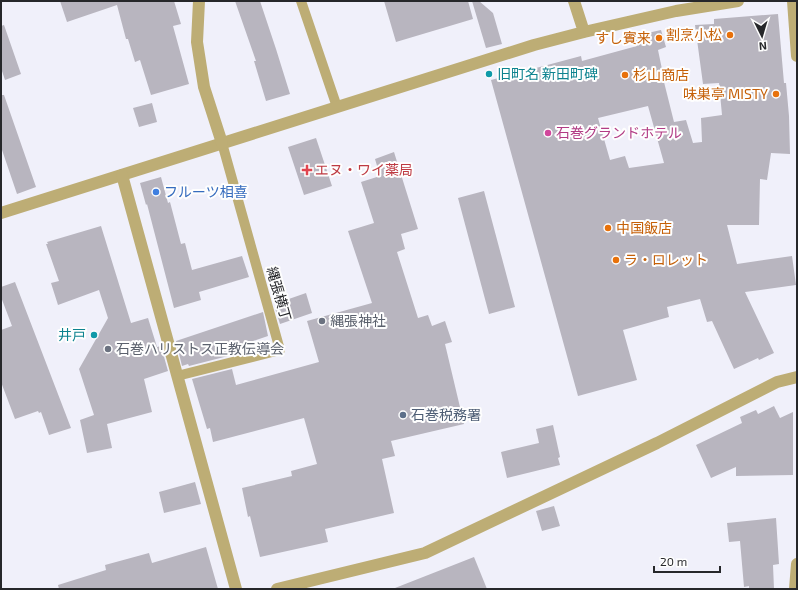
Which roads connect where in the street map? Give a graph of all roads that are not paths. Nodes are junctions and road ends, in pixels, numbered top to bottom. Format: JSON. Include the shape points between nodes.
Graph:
{"nodes":[{"id":1,"x":199,"y":1,"type":"edge"},
{"id":2,"x":301,"y":1,"type":"edge"},
{"id":3,"x":574,"y":1,"type":"edge"},
{"id":4,"x":738,"y":1,"type":"edge"},
{"id":5,"x":793,"y":1,"type":"edge"},
{"id":6,"x":584,"y":32,"type":"junction"},
{"id":7,"x":797,"y":56,"type":"edge"},
{"id":8,"x":337,"y":107,"type":"junction"},
{"id":9,"x":222,"y":143,"type":"junction"},
{"id":10,"x":122,"y":175,"type":"junction"},
{"id":11,"x":1,"y":213,"type":"edge"},
{"id":12,"x":177,"y":376,"type":"junction"},
{"id":13,"x":797,"y":377,"type":"edge"},
{"id":14,"x":797,"y":564,"type":"edge"},
{"id":15,"x":236,"y":589,"type":"edge"},
{"id":16,"x":277,"y":589,"type":"edge"},
{"id":17,"x":795,"y":589,"type":"edge"}],
"edges":[{"from":1,"to":9,"type":"street","via":[[197,42],[204,87]]},
{"from":2,"to":8,"type":"lane"},
{"from":3,"to":6,"type":"street"},
{"from":4,"to":6,"type":"street","via":[[676,11]]},
{"from":5,"to":7,"type":"street"},
{"from":6,"to":8,"type":"street","via":[[534,45]]},
{"from":8,"to":9,"type":"street"},
{"from":9,"to":10,"type":"street"},
{"from":9,"to":12,"type":"lane","name":"縄張横丁","via":[[280,350]]},
{"from":10,"to":11,"type":"street"},
{"from":10,"to":12,"type":"street"},
{"from":12,"to":15,"type":"street"},
{"from":13,"to":16,"type":"street","via":[[777,382],[657,443],[425,553]]},
{"from":14,"to":17,"type":"street"}]}
